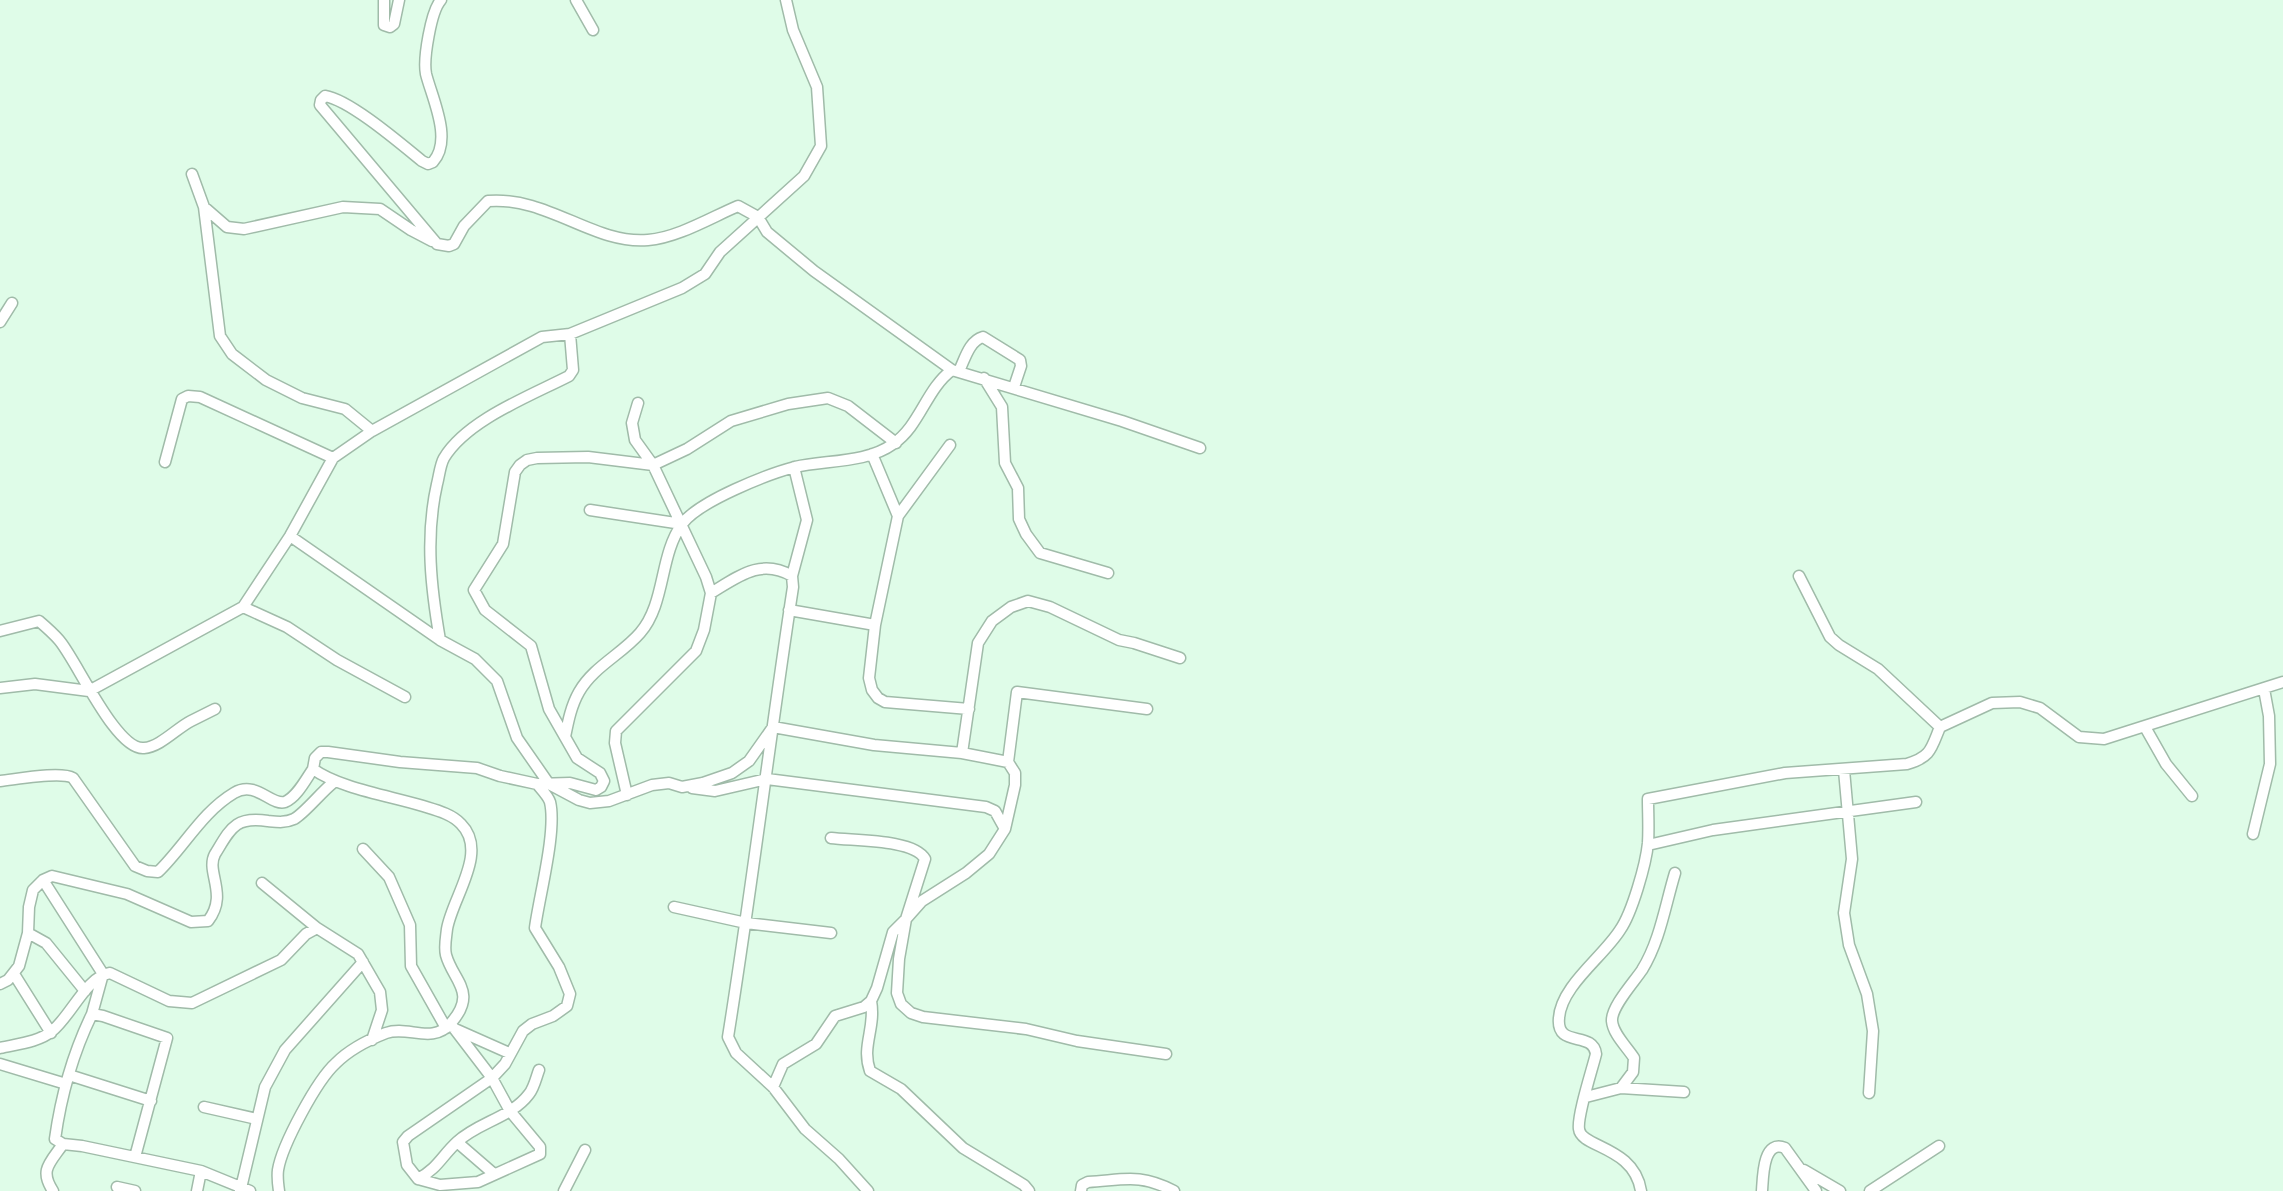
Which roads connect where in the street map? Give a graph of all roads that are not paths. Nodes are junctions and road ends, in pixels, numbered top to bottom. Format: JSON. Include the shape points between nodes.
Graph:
{"nodes":[{"id":1,"x":384,"y":0,"type":"edge"},
{"id":2,"x":399,"y":0,"type":"edge"},
{"id":3,"x":440,"y":0,"type":"edge"},
{"id":4,"x":576,"y":0,"type":"edge"},
{"id":5,"x":786,"y":0,"type":"edge"},
{"id":6,"x":593,"y":30,"type":"dead end"},
{"id":7,"x":191,"y":174,"type":"dead end"},
{"id":8,"x":204,"y":207,"type":"junction"},
{"id":9,"x":758,"y":217,"type":"junction"},
{"id":10,"x":437,"y":244,"type":"junction"},
{"id":11,"x":12,"y":303,"type":"dead end"},
{"id":12,"x":0,"y":322,"type":"edge"},
{"id":13,"x":570,"y":334,"type":"junction"},
{"id":14,"x":955,"y":370,"type":"junction"},
{"id":15,"x":984,"y":378,"type":"junction"},
{"id":16,"x":1014,"y":387,"type":"junction"},
{"id":17,"x":638,"y":403,"type":"dead end"},
{"id":18,"x":372,"y":431,"type":"junction"},
{"id":19,"x":896,"y":443,"type":"junction"},
{"id":20,"x":950,"y":445,"type":"dead end"},
{"id":21,"x":1200,"y":448,"type":"dead end"},
{"id":22,"x":872,"y":454,"type":"junction"},
{"id":23,"x":333,"y":458,"type":"junction"},
{"id":24,"x":165,"y":462,"type":"dead end"},
{"id":25,"x":653,"y":465,"type":"junction"},
{"id":26,"x":794,"y":467,"type":"junction"},
{"id":27,"x":590,"y":510,"type":"dead end"},
{"id":28,"x":898,"y":516,"type":"junction"},
{"id":29,"x":682,"y":524,"type":"junction"},
{"id":30,"x":290,"y":536,"type":"junction"},
{"id":31,"x":1108,"y":573,"type":"dead end"},
{"id":32,"x":792,"y":576,"type":"junction"},
{"id":33,"x":1799,"y":576,"type":"dead end"},
{"id":34,"x":711,"y":593,"type":"junction"},
{"id":35,"x":243,"y":607,"type":"junction"},
{"id":36,"x":789,"y":610,"type":"junction"},
{"id":37,"x":875,"y":625,"type":"junction"},
{"id":38,"x":0,"y":631,"type":"edge"},
{"id":39,"x":440,"y":640,"type":"junction"},
{"id":40,"x":1180,"y":659,"type":"dead end"},
{"id":41,"x":2283,"y":682,"type":"edge"},
{"id":42,"x":0,"y":688,"type":"edge"},
{"id":43,"x":2264,"y":689,"type":"junction"},
{"id":44,"x":89,"y":691,"type":"junction"},
{"id":45,"x":405,"y":697,"type":"dead end"},
{"id":46,"x":215,"y":709,"type":"dead end"},
{"id":47,"x":969,"y":709,"type":"junction"},
{"id":48,"x":1147,"y":709,"type":"dead end"},
{"id":49,"x":773,"y":727,"type":"junction"},
{"id":50,"x":1940,"y":727,"type":"junction"},
{"id":51,"x":2145,"y":727,"type":"junction"},
{"id":52,"x":565,"y":737,"type":"junction"},
{"id":53,"x":962,"y":753,"type":"junction"},
{"id":54,"x":1008,"y":762,"type":"junction"},
{"id":55,"x":313,"y":769,"type":"junction"},
{"id":56,"x":1844,"y":770,"type":"junction"},
{"id":57,"x":766,"y":779,"type":"junction"},
{"id":58,"x":0,"y":780,"type":"edge"},
{"id":59,"x":334,"y":782,"type":"junction"},
{"id":60,"x":537,"y":784,"type":"junction"},
{"id":61,"x":549,"y":784,"type":"junction"},
{"id":62,"x":682,"y":787,"type":"junction"},
{"id":63,"x":627,"y":795,"type":"junction"},
{"id":64,"x":2192,"y":796,"type":"dead end"},
{"id":65,"x":1916,"y":802,"type":"dead end"},
{"id":66,"x":1848,"y":811,"type":"junction"},
{"id":67,"x":1005,"y":829,"type":"junction"},
{"id":68,"x":2253,"y":835,"type":"dead end"},
{"id":69,"x":831,"y":838,"type":"dead end"},
{"id":70,"x":1648,"y":845,"type":"junction"},
{"id":71,"x":363,"y":849,"type":"dead end"},
{"id":72,"x":1675,"y":873,"type":"dead end"},
{"id":73,"x":43,"y":880,"type":"junction"},
{"id":74,"x":262,"y":883,"type":"dead end"},
{"id":75,"x":674,"y":907,"type":"dead end"},
{"id":76,"x":906,"y":919,"type":"junction"},
{"id":77,"x":746,"y":923,"type":"junction"},
{"id":78,"x":317,"y":928,"type":"junction"},
{"id":79,"x":29,"y":933,"type":"junction"},
{"id":80,"x":831,"y":933,"type":"dead end"},
{"id":81,"x":363,"y":962,"type":"junction"},
{"id":82,"x":14,"y":974,"type":"junction"},
{"id":83,"x":103,"y":974,"type":"junction"},
{"id":84,"x":0,"y":984,"type":"edge"},
{"id":85,"x":85,"y":991,"type":"junction"},
{"id":86,"x":871,"y":1001,"type":"junction"},
{"id":87,"x":92,"y":1014,"type":"junction"},
{"id":88,"x":449,"y":1027,"type":"junction"},
{"id":89,"x":51,"y":1033,"type":"junction"},
{"id":90,"x":372,"y":1040,"type":"junction"},
{"id":91,"x":1,"y":1046,"type":"edge"},
{"id":92,"x":509,"y":1053,"type":"junction"},
{"id":93,"x":1166,"y":1054,"type":"dead end"},
{"id":94,"x":0,"y":1064,"type":"edge"},
{"id":95,"x":539,"y":1070,"type":"dead end"},
{"id":96,"x":492,"y":1078,"type":"junction"},
{"id":97,"x":67,"y":1080,"type":"junction"},
{"id":98,"x":773,"y":1087,"type":"junction"},
{"id":99,"x":1621,"y":1088,"type":"junction"},
{"id":100,"x":1684,"y":1092,"type":"dead end"},
{"id":101,"x":1868,"y":1093,"type":"dead end"},
{"id":102,"x":1586,"y":1097,"type":"junction"},
{"id":103,"x":151,"y":1101,"type":"junction"},
{"id":104,"x":204,"y":1107,"type":"dead end"},
{"id":105,"x":510,"y":1111,"type":"junction"},
{"id":106,"x":257,"y":1119,"type":"junction"},
{"id":107,"x":457,"y":1142,"type":"junction"},
{"id":108,"x":63,"y":1144,"type":"junction"},
{"id":109,"x":1939,"y":1146,"type":"dead end"},
{"id":110,"x":585,"y":1150,"type":"dead end"},
{"id":111,"x":135,"y":1157,"type":"junction"},
{"id":112,"x":1801,"y":1167,"type":"junction"},
{"id":113,"x":201,"y":1171,"type":"junction"},
{"id":114,"x":494,"y":1174,"type":"junction"},
{"id":115,"x":418,"y":1179,"type":"junction"},
{"id":116,"x":117,"y":1187,"type":"dead end"},
{"id":117,"x":1028,"y":1189,"type":"edge"},
{"id":118,"x":244,"y":1190,"type":"edge"},
{"id":119,"x":53,"y":1191,"type":"edge"},
{"id":120,"x":135,"y":1191,"type":"edge"},
{"id":121,"x":197,"y":1191,"type":"edge"},
{"id":122,"x":279,"y":1191,"type":"edge"},
{"id":123,"x":564,"y":1191,"type":"edge"},
{"id":124,"x":868,"y":1191,"type":"edge"},
{"id":125,"x":1081,"y":1191,"type":"edge"},
{"id":126,"x":1174,"y":1191,"type":"edge"},
{"id":127,"x":1641,"y":1191,"type":"edge"},
{"id":128,"x":1762,"y":1191,"type":"edge"},
{"id":129,"x":1816,"y":1191,"type":"edge"},
{"id":130,"x":1840,"y":1191,"type":"edge"},
{"id":131,"x":1870,"y":1191,"type":"edge"}],
"edges":[{"from":1,"to":2,"type":"street","via":[[382,22],[390,27]]},
{"from":3,"to":10,"type":"street","via":[[433,13],[426,71],[439,114],[439,150],[433,162],[422,161],[332,97],[326,96],[320,105]]},
{"from":4,"to":6,"type":"street"},
{"from":5,"to":9,"type":"street","via":[[817,87],[821,146],[804,176]]},
{"from":7,"to":8,"type":"street"},
{"from":8,"to":10,"type":"street","via":[[227,227],[244,229],[343,207],[380,209]]},
{"from":8,"to":18,"type":"street","via":[[220,336],[226,348],[266,380],[302,398],[345,409]]},
{"from":9,"to":10,"type":"street","via":[[738,206],[667,235],[626,239],[535,206],[488,201],[454,244]]},
{"from":9,"to":13,"type":"street","via":[[720,252],[705,274]]},
{"from":9,"to":14,"type":"street","via":[[767,232],[814,271]]},
{"from":11,"to":12,"type":"street"},
{"from":13,"to":18,"type":"street","via":[[542,337]]},
{"from":13,"to":39,"type":"street","via":[[573,370],[569,376],[469,431],[443,459],[430,541],[430,577]]},
{"from":14,"to":15,"type":"street"},
{"from":14,"to":16,"type":"street","via":[[976,339],[983,337],[1020,360]]},
{"from":14,"to":19,"type":"street","via":[[943,376]]},
{"from":15,"to":16,"type":"street"},
{"from":15,"to":31,"type":"street","via":[[1002,407],[1006,463],[1018,488],[1019,519],[1026,534],[1040,553]]},
{"from":16,"to":21,"type":"street"},
{"from":17,"to":25,"type":"street","via":[[632,431]]},
{"from":18,"to":23,"type":"street"},
{"from":19,"to":22,"type":"street"},
{"from":19,"to":25,"type":"street","via":[[848,406],[828,398],[816,399],[731,421]]},
{"from":20,"to":28,"type":"street"},
{"from":22,"to":26,"type":"street"},
{"from":22,"to":28,"type":"street"},
{"from":23,"to":24,"type":"street","via":[[193,396],[182,399]]},
{"from":23,"to":30,"type":"street"},
{"from":25,"to":29,"type":"street"},
{"from":25,"to":52,"type":"street","via":[[588,457],[527,460],[515,472],[503,544],[474,590],[485,610],[531,646],[549,709]]},
{"from":26,"to":29,"type":"street","via":[[746,485],[697,510]]},
{"from":26,"to":32,"type":"street","via":[[807,520]]},
{"from":27,"to":29,"type":"street"},
{"from":28,"to":37,"type":"street"},
{"from":29,"to":34,"type":"street"},
{"from":29,"to":52,"type":"street","via":[[652,615],[580,690]]},
{"from":30,"to":35,"type":"street"},
{"from":30,"to":39,"type":"street"},
{"from":32,"to":34,"type":"street","via":[[780,569],[751,570]]},
{"from":32,"to":36,"type":"street"},
{"from":33,"to":50,"type":"street","via":[[1830,637],[1878,669]]},
{"from":34,"to":63,"type":"street","via":[[696,651],[616,730]]},
{"from":35,"to":44,"type":"street"},
{"from":35,"to":45,"type":"street","via":[[287,627]]},
{"from":36,"to":37,"type":"street"},
{"from":36,"to":49,"type":"street"},
{"from":37,"to":47,"type":"street","via":[[869,678],[878,698]]},
{"from":38,"to":44,"type":"street","via":[[39,621],[60,641]]},
{"from":39,"to":61,"type":"street","via":[[475,659],[497,681],[517,738]]},
{"from":40,"to":47,"type":"street","via":[[1119,640],[1028,601],[992,621],[978,643]]},
{"from":41,"to":43,"type":"street"},
{"from":42,"to":44,"type":"street","via":[[35,684]]},
{"from":43,"to":51,"type":"street"},
{"from":43,"to":68,"type":"street","via":[[2270,764]]},
{"from":44,"to":46,"type":"street","via":[[134,747],[145,748]]},
{"from":47,"to":53,"type":"street"},
{"from":48,"to":54,"type":"street","via":[[1017,692]]},
{"from":49,"to":53,"type":"street","via":[[874,746]]},
{"from":49,"to":57,"type":"street"},
{"from":49,"to":62,"type":"street","via":[[749,761],[732,773]]},
{"from":50,"to":51,"type":"street","via":[[1992,703],[2020,702],[2040,709],[2079,737],[2104,739]]},
{"from":50,"to":56,"type":"street","via":[[1930,753],[1921,760]]},
{"from":51,"to":64,"type":"street"},
{"from":52,"to":61,"type":"street","via":[[577,758],[604,781],[596,790],[570,783]]},
{"from":53,"to":54,"type":"street"},
{"from":54,"to":67,"type":"street","via":[[1015,785]]},
{"from":55,"to":58,"type":"street","via":[[286,802],[250,789],[237,791],[192,832],[158,872],[135,866],[74,778],[54,774]]},
{"from":55,"to":59,"type":"street"},
{"from":55,"to":60,"type":"street","via":[[315,758],[328,751],[477,768]]},
{"from":56,"to":66,"type":"street"},
{"from":56,"to":70,"type":"street","via":[[1785,773],[1648,799]]},
{"from":57,"to":62,"type":"street","via":[[715,791]]},
{"from":57,"to":67,"type":"street","via":[[986,807],[995,811]]},
{"from":57,"to":77,"type":"street"},
{"from":59,"to":73,"type":"street","via":[[296,818],[282,823],[250,818],[227,833],[214,855],[218,897],[208,921],[191,922],[96,885],[52,876]]},
{"from":59,"to":88,"type":"street","via":[[443,813],[463,825],[467,833],[470,869],[451,910],[445,944],[463,996]]},
{"from":60,"to":61,"type":"street"},
{"from":60,"to":92,"type":"street","via":[[550,802],[550,819],[535,929],[570,993],[567,1006],[523,1031]]},
{"from":61,"to":63,"type":"street","via":[[590,803]]},
{"from":62,"to":63,"type":"street","via":[[652,785]]},
{"from":65,"to":66,"type":"street"},
{"from":66,"to":70,"type":"street","via":[[1713,830]]},
{"from":66,"to":101,"type":"street","via":[[1852,859],[1844,913],[1873,1031]]},
{"from":67,"to":76,"type":"street","via":[[989,855],[922,901]]},
{"from":69,"to":76,"type":"street","via":[[909,846],[921,852],[925,859]]},
{"from":70,"to":102,"type":"street","via":[[1626,921],[1561,1009],[1563,1033],[1595,1046]]},
{"from":71,"to":88,"type":"street","via":[[389,877],[410,925],[411,966]]},
{"from":72,"to":99,"type":"street","via":[[1658,936],[1614,1012],[1616,1033],[1634,1058],[1633,1073]]},
{"from":73,"to":79,"type":"street","via":[[33,890]]},
{"from":73,"to":83,"type":"street"},
{"from":74,"to":78,"type":"street"},
{"from":75,"to":77,"type":"street"},
{"from":76,"to":86,"type":"street","via":[[893,932]]},
{"from":76,"to":93,"type":"street","via":[[897,993],[911,1013]]},
{"from":77,"to":80,"type":"street"},
{"from":77,"to":98,"type":"street","via":[[728,1037],[736,1053]]},
{"from":78,"to":81,"type":"street"},
{"from":78,"to":83,"type":"street","via":[[306,933],[281,960],[192,1003],[169,1001],[110,973]]},
{"from":79,"to":82,"type":"street"},
{"from":79,"to":85,"type":"street","via":[[46,943]]},
{"from":81,"to":90,"type":"street","via":[[380,992],[382,1010]]},
{"from":81,"to":106,"type":"street","via":[[285,1049],[265,1087]]},
{"from":82,"to":84,"type":"street"},
{"from":82,"to":89,"type":"street"},
{"from":83,"to":85,"type":"street"},
{"from":83,"to":87,"type":"street"},
{"from":85,"to":89,"type":"street"},
{"from":86,"to":98,"type":"street","via":[[835,1016],[816,1044],[783,1064]]},
{"from":86,"to":117,"type":"street","via":[[872,1029],[865,1057],[870,1071],[901,1089],[963,1148]]},
{"from":87,"to":97,"type":"street"},
{"from":87,"to":103,"type":"street","via":[[167,1038]]},
{"from":88,"to":90,"type":"street","via":[[432,1035],[390,1032]]},
{"from":88,"to":92,"type":"street"},
{"from":88,"to":96,"type":"street"},
{"from":89,"to":91,"type":"street"},
{"from":90,"to":122,"type":"street","via":[[349,1052],[323,1077],[284,1150]]},
{"from":92,"to":96,"type":"street"},
{"from":94,"to":97,"type":"street"},
{"from":95,"to":105,"type":"street","via":[[530,1093]]},
{"from":96,"to":105,"type":"street"},
{"from":96,"to":115,"type":"street","via":[[408,1136],[404,1142],[407,1165]]},
{"from":97,"to":103,"type":"street"},
{"from":97,"to":108,"type":"street","via":[[55,1139]]},
{"from":98,"to":124,"type":"street","via":[[805,1129]]},
{"from":99,"to":100,"type":"street"},
{"from":99,"to":102,"type":"street"},
{"from":102,"to":127,"type":"street","via":[[1579,1132],[1628,1163],[1639,1178]]},
{"from":103,"to":111,"type":"street"},
{"from":104,"to":106,"type":"street"},
{"from":105,"to":107,"type":"street"},
{"from":105,"to":114,"type":"street","via":[[540,1147],[540,1154]]},
{"from":106,"to":118,"type":"street"},
{"from":107,"to":114,"type":"street"},
{"from":107,"to":115,"type":"street","via":[[432,1171]]},
{"from":108,"to":111,"type":"street"},
{"from":108,"to":119,"type":"street","via":[[46,1169]]},
{"from":109,"to":131,"type":"street"},
{"from":110,"to":123,"type":"street"},
{"from":111,"to":113,"type":"street"},
{"from":112,"to":128,"type":"street","via":[[1785,1148],[1772,1147]]},
{"from":112,"to":129,"type":"street"},
{"from":112,"to":130,"type":"street"},
{"from":113,"to":118,"type":"street"},
{"from":113,"to":121,"type":"street"},
{"from":114,"to":115,"type":"street","via":[[464,1185]]},
{"from":116,"to":120,"type":"street"},
{"from":125,"to":126,"type":"street","via":[[1088,1182],[1136,1177]]}]}
